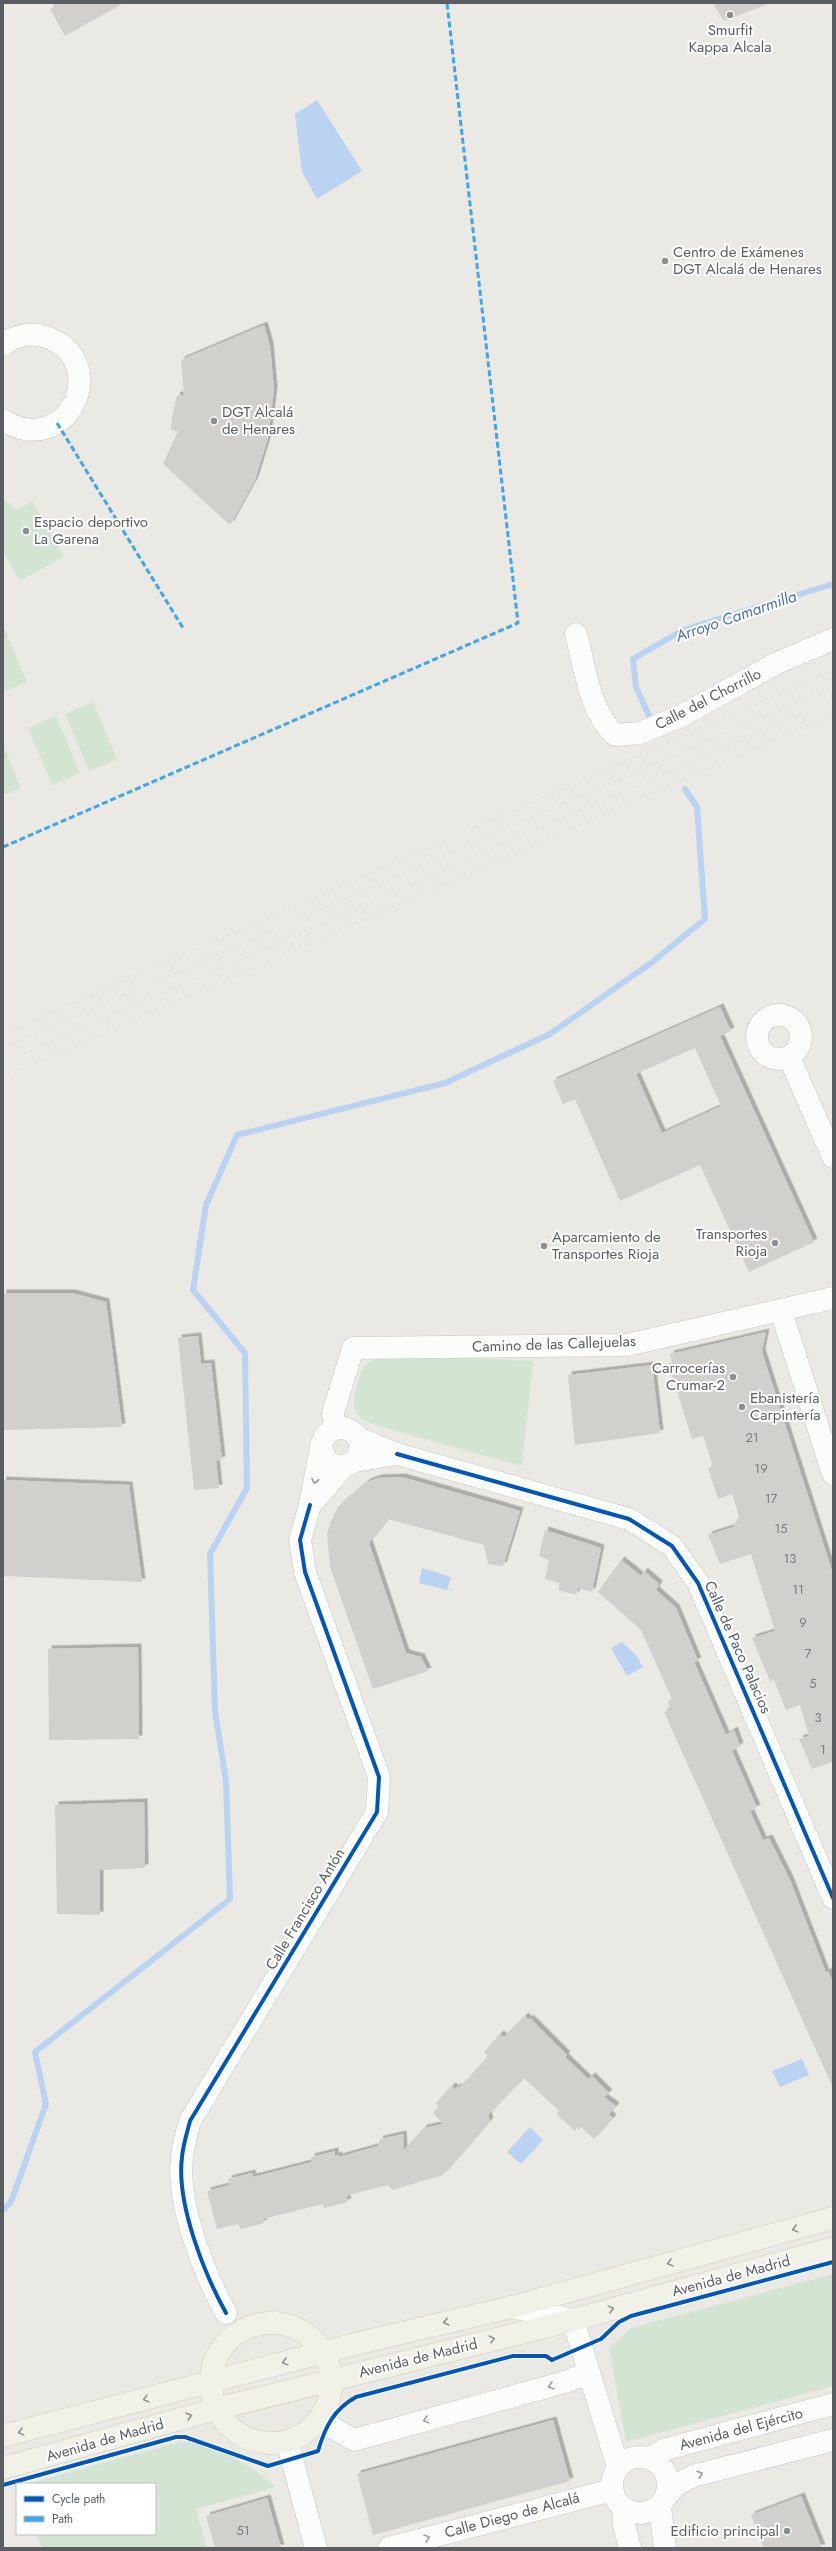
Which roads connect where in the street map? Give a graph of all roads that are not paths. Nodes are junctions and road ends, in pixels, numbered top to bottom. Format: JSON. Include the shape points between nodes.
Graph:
{"nodes":[{"id":1,"x":5,"y":339,"type":"edge"},
{"id":2,"x":3,"y":420,"type":"edge"},
{"id":3,"x":576,"y":634,"type":"dead end"},
{"id":4,"x":833,"y":639,"type":"edge"},
{"id":5,"x":789,"y":1057,"type":"dead end"},
{"id":6,"x":833,"y":1157,"type":"edge"},
{"id":7,"x":833,"y":1298,"type":"edge"},
{"id":8,"x":781,"y":1311,"type":"junction"},
{"id":9,"x":329,"y":1435,"type":"junction"},
{"id":10,"x":358,"y":1438,"type":"junction"},
{"id":11,"x":397,"y":1454,"type":"junction"},
{"id":12,"x":349,"y":1463,"type":"junction"},
{"id":13,"x":833,"y":1474,"type":"edge"},
{"id":14,"x":310,"y":1505,"type":"junction"},
{"id":15,"x":833,"y":1898,"type":"edge"},
{"id":16,"x":833,"y":2218,"type":"edge"},
{"id":17,"x":833,"y":2248,"type":"edge"},
{"id":18,"x":512,"y":2307,"type":"junction"},
{"id":19,"x":226,"y":2313,"type":"dead end"},
{"id":20,"x":573,"y":2320,"type":"junction"},
{"id":21,"x":323,"y":2352,"type":"junction"},
{"id":22,"x":588,"y":2374,"type":"junction"},
{"id":23,"x":331,"y":2379,"type":"junction"},
{"id":24,"x":211,"y":2382,"type":"junction"},
{"id":25,"x":833,"y":2404,"type":"edge"},
{"id":26,"x":216,"y":2409,"type":"junction"},
{"id":27,"x":319,"y":2420,"type":"junction"},
{"id":28,"x":3,"y":2436,"type":"edge"},
{"id":29,"x":833,"y":2440,"type":"edge"},
{"id":30,"x":287,"y":2441,"type":"junction"},
{"id":31,"x":650,"y":2458,"type":"junction"},
{"id":32,"x":618,"y":2467,"type":"junction"},
{"id":33,"x":3,"y":2468,"type":"edge"},
{"id":34,"x":612,"y":2490,"type":"junction"},
{"id":35,"x":664,"y":2501,"type":"junction"},
{"id":36,"x":624,"y":2509,"type":"junction"},
{"id":37,"x":316,"y":2548,"type":"edge"},
{"id":38,"x":389,"y":2548,"type":"edge"},
{"id":39,"x":630,"y":2548,"type":"edge"},
{"id":40,"x":665,"y":2548,"type":"edge"}],
"edges":[{"from":1,"to":2,"type":"street","via":[[40,335],[56,341],[69,351],[80,382],[77,398],[70,412],[57,423],[43,429],[28,430]]},
{"from":3,"to":4,"type":"street","name":"Calle del Chorrillo","via":[[594,702],[604,725],[615,735],[640,733],[681,716],[777,663]]},
{"from":5,"to":6,"type":"street"},
{"from":7,"to":8,"type":"street","name":"Camino de las Callejuelas"},
{"from":8,"to":9,"type":"street","name":"Camino de las Callejuelas","via":[[627,1345],[352,1348]]},
{"from":8,"to":13,"type":"street"},
{"from":9,"to":10,"type":"street","name":"Calle de Paco Palacios","via":[[345,1428]]},
{"from":9,"to":12,"type":"street","via":[[322,1449],[326,1460],[337,1466]]},
{"from":9,"to":14,"type":"street","name":"Calle Francisco Antón","one_way":true},
{"from":10,"to":11,"type":"street","name":"Calle de Paco Palacios"},
{"from":10,"to":12,"type":"street","via":[[360,1450]]},
{"from":11,"to":12,"type":"street"},
{"from":11,"to":15,"type":"street","name":"Calle de Paco Palacios","via":[[629,1519],[672,1546],[698,1583]]},
{"from":12,"to":14,"type":"street"},
{"from":14,"to":19,"type":"street","name":"Calle Francisco Antón","via":[[300,1540],[304,1572],[379,1777],[377,1812],[190,2121],[182,2158],[183,2198],[208,2282]]},
{"from":16,"to":18,"type":"main road","name":"Avenida de Madrid","one_way":true},
{"from":20,"to":17,"type":"main road","name":"Avenida de Madrid","one_way":true},
{"from":18,"to":20,"type":"street"},
{"from":18,"to":21,"type":"main road","name":"Avenida de Madrid","one_way":true},
{"from":20,"to":22,"type":"street"},
{"from":23,"to":20,"type":"main road","name":"Avenida de Madrid","one_way":true},
{"from":21,"to":23,"type":"main road","via":[[329,2365]]},
{"from":21,"to":24,"type":"main road","name":"Avenida de Madrid","one_way":true},
{"from":21,"to":24,"type":"main road","via":[[310,2337],[292,2327],[272,2323],[252,2326],[234,2335],[220,2350],[212,2369]]},
{"from":22,"to":27,"type":"street","one_way":true,"via":[[354,2440]]},
{"from":22,"to":32,"type":"street"},
{"from":23,"to":26,"type":"main road","name":"Avenida de Madrid"},
{"from":23,"to":27,"type":"main road","via":[[328,2403]]},
{"from":24,"to":26,"type":"main road"},
{"from":24,"to":28,"type":"main road","name":"Avenida de Madrid","one_way":true},
{"from":25,"to":31,"type":"street","name":"Avenida del Ejército","via":[[663,2450]]},
{"from":26,"to":30,"type":"main road","via":[[225,2423],[243,2436],[270,2444]]},
{"from":33,"to":26,"type":"main road","name":"Avenida de Madrid","one_way":true},
{"from":27,"to":30,"type":"main road","via":[[305,2433]]},
{"from":35,"to":29,"type":"street","one_way":true,"via":[[676,2485],[693,2476]]},
{"from":30,"to":37,"type":"street"},
{"from":31,"to":32,"type":"street","via":[[633,2458]]},
{"from":31,"to":35,"type":"street","via":[[660,2464],[666,2473],[669,2484]]},
{"from":32,"to":34,"type":"street","via":[[614,2474]]},
{"from":34,"to":36,"type":"street","via":[[616,2501]]},
{"from":38,"to":34,"type":"street","name":"Calle Diego de Alcalá","one_way":true},
{"from":35,"to":36,"type":"street","via":[[652,2512],[642,2514]]},
{"from":35,"to":40,"type":"street"},
{"from":36,"to":39,"type":"street","via":[[624,2525]]}]}
